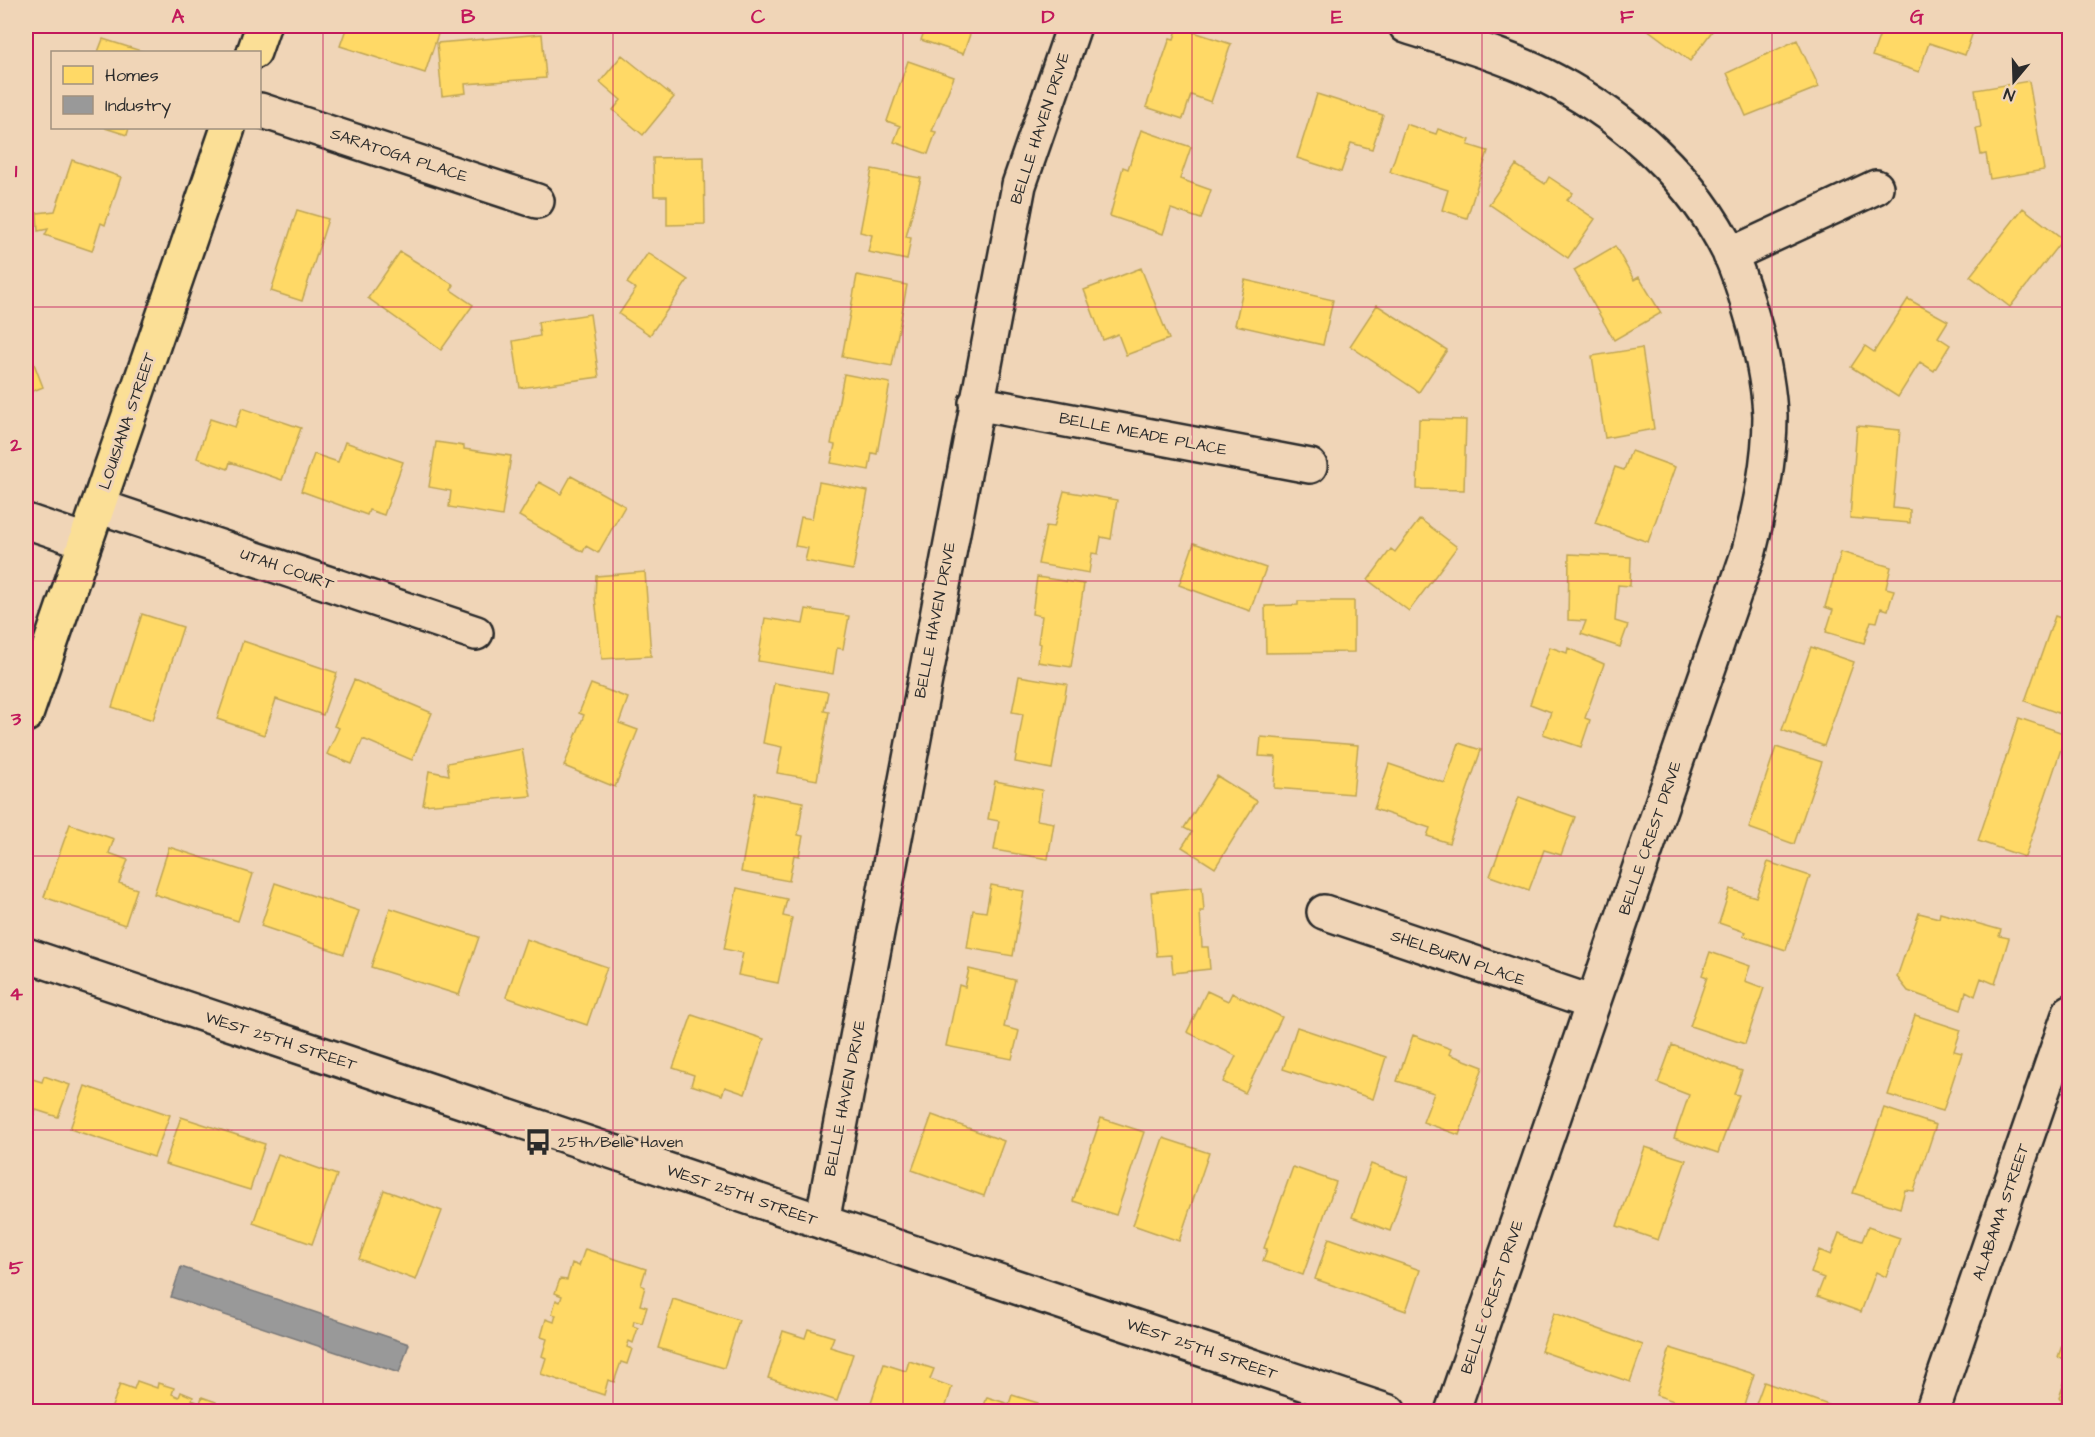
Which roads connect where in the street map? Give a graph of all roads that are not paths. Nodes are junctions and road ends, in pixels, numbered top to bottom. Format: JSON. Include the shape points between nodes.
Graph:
{"nodes":[{"id":1,"x":263,"y":26,"type":"edge"},
{"id":2,"x":1074,"y":26,"type":"edge"},
{"id":3,"x":1406,"y":26,"type":"edge"},
{"id":4,"x":254,"y":51,"type":"edge"},
{"id":5,"x":261,"y":110,"type":"edge"},
{"id":6,"x":228,"y":129,"type":"edge"},
{"id":7,"x":1876,"y":187,"type":"dead end"},
{"id":8,"x":537,"y":201,"type":"dead end"},
{"id":9,"x":1730,"y":255,"type":"junction"},
{"id":10,"x":976,"y":403,"type":"junction"},
{"id":11,"x":1310,"y":466,"type":"dead end"},
{"id":12,"x":98,"y":506,"type":"junction"},
{"id":13,"x":26,"y":521,"type":"edge"},
{"id":14,"x":85,"y":541,"type":"junction"},
{"id":15,"x":476,"y":633,"type":"dead end"},
{"id":16,"x":26,"y":715,"type":"edge"},
{"id":17,"x":1324,"y":912,"type":"dead end"},
{"id":18,"x":26,"y":956,"type":"edge"},
{"id":19,"x":1593,"y":1003,"type":"junction"},
{"id":20,"x":2070,"y":1012,"type":"edge"},
{"id":21,"x":822,"y":1221,"type":"junction"},
{"id":22,"x":1389,"y":1412,"type":"edge"},
{"id":23,"x":1452,"y":1412,"type":"edge"},
{"id":24,"x":1932,"y":1412,"type":"edge"}],
"edges":[{"from":1,"to":4,"type":"main road"},
{"from":2,"to":10,"type":"street","name":"BELLE HAVEN DRIVE","via":[[1018,185]]},
{"from":3,"to":9,"type":"street","name":"BELLE CREST DRIVE","via":[[1554,80],[1599,108],[1682,181]]},
{"from":5,"to":8,"type":"street","name":"SARATOGA PLACE"},
{"from":6,"to":12,"type":"main road","name":"LOUISIANA STREET"},
{"from":7,"to":9,"type":"street"},
{"from":9,"to":19,"type":"street","name":"BELLE CREST DRIVE","via":[[1765,365],[1770,416],[1761,503],[1749,550]]},
{"from":10,"to":11,"type":"street","name":"BELLE MEADE PLACE"},
{"from":10,"to":21,"type":"street","name":"BELLE HAVEN DRIVE"},
{"from":12,"to":14,"type":"main road","name":"LOUISIANA STREET"},
{"from":12,"to":15,"type":"street","name":"UTAH COURT"},
{"from":13,"to":14,"type":"street"},
{"from":14,"to":16,"type":"main road","name":"LOUISIANA STREET"},
{"from":17,"to":19,"type":"street","name":"SHELBURN PLACE"},
{"from":18,"to":21,"type":"street","name":"WEST 25TH STREET"},
{"from":19,"to":23,"type":"street","name":"BELLE CREST DRIVE"},
{"from":20,"to":24,"type":"street","name":"ALABAMA STREET"},
{"from":21,"to":22,"type":"street","name":"WEST 25TH STREET"}]}
